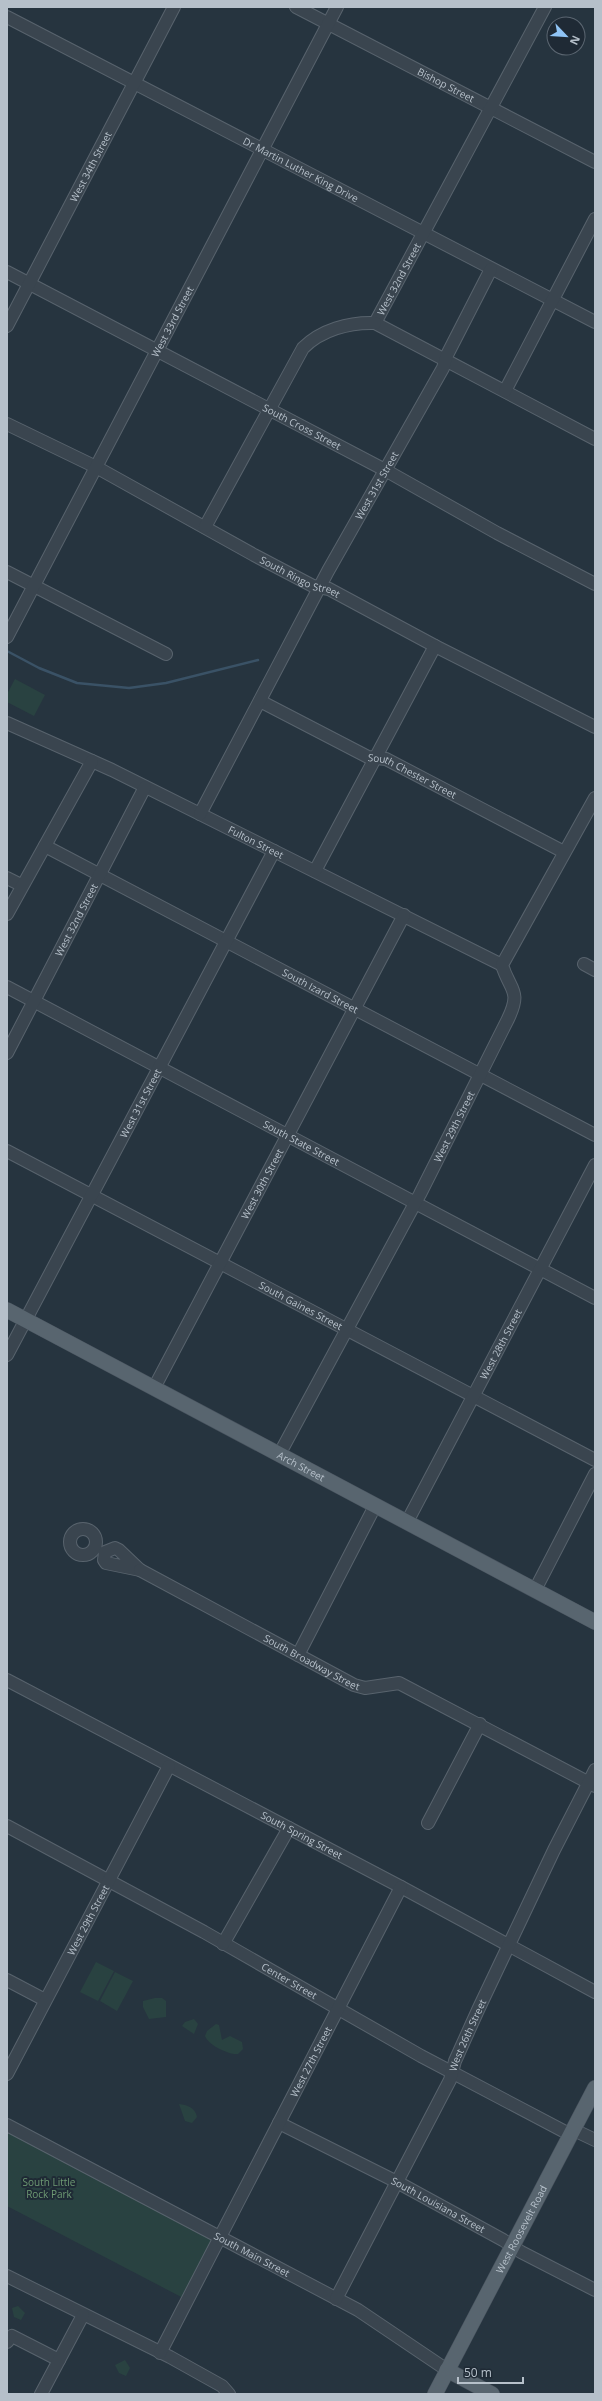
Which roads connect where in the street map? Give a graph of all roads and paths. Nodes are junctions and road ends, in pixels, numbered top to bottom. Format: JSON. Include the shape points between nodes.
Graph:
{"nodes":[{"id":1,"x":174,"y":7,"type":"edge"},
{"id":2,"x":296,"y":7,"type":"edge"},
{"id":3,"x":337,"y":7,"type":"edge"},
{"id":4,"x":545,"y":7,"type":"edge"},
{"id":5,"x":7,"y":17,"type":"edge"},
{"id":6,"x":328,"y":23,"type":"junction"},
{"id":7,"x":133,"y":83,"type":"junction"},
{"id":8,"x":492,"y":109,"type":"junction"},
{"id":9,"x":262,"y":149,"type":"junction"},
{"id":10,"x":595,"y":162,"type":"edge"},
{"id":11,"x":595,"y":219,"type":"edge"},
{"id":12,"x":424,"y":234,"type":"junction"},
{"id":13,"x":491,"y":268,"type":"junction"},
{"id":14,"x":7,"y":272,"type":"edge"},
{"id":15,"x":29,"y":284,"type":"junction"},
{"id":16,"x":552,"y":300,"type":"junction"},
{"id":17,"x":595,"y":322,"type":"edge"},
{"id":18,"x":375,"y":324,"type":"junction"},
{"id":19,"x":7,"y":326,"type":"edge"},
{"id":20,"x":157,"y":349,"type":"junction"},
{"id":21,"x":445,"y":361,"type":"junction"},
{"id":22,"x":505,"y":391,"type":"junction"},
{"id":23,"x":270,"y":411,"type":"junction"},
{"id":24,"x":7,"y":424,"type":"edge"},
{"id":25,"x":595,"y":439,"type":"edge"},
{"id":26,"x":96,"y":467,"type":"junction"},
{"id":27,"x":385,"y":470,"type":"junction"},
{"id":28,"x":205,"y":527,"type":"junction"},
{"id":29,"x":7,"y":572,"type":"edge"},
{"id":30,"x":595,"y":584,"type":"edge"},
{"id":31,"x":34,"y":586,"type":"junction"},
{"id":32,"x":320,"y":587,"type":"junction"},
{"id":33,"x":7,"y":637,"type":"edge"},
{"id":34,"x":435,"y":646,"type":"junction"},
{"id":35,"x":166,"y":654,"type":"dead end"},
{"id":36,"x":260,"y":701,"type":"junction"},
{"id":37,"x":7,"y":723,"type":"edge"},
{"id":38,"x":595,"y":727,"type":"edge"},
{"id":39,"x":375,"y":759,"type":"junction"},
{"id":40,"x":92,"y":761,"type":"junction"},
{"id":41,"x":145,"y":787,"type":"junction"},
{"id":42,"x":594,"y":801,"type":"edge"},
{"id":43,"x":200,"y":814,"type":"junction"},
{"id":44,"x":45,"y":846,"type":"junction"},
{"id":45,"x":274,"y":851,"type":"junction"},
{"id":46,"x":564,"y":852,"type":"junction"},
{"id":47,"x":315,"y":871,"type":"junction"},
{"id":48,"x":100,"y":875,"type":"junction"},
{"id":49,"x":7,"y":878,"type":"edge"},
{"id":50,"x":21,"y":885,"type":"junction"},
{"id":51,"x":7,"y":914,"type":"edge"},
{"id":52,"x":404,"y":915,"type":"junction"},
{"id":53,"x":227,"y":942,"type":"junction"},
{"id":54,"x":584,"y":964,"type":"dead end"},
{"id":55,"x":502,"y":966,"type":"junction"},
{"id":56,"x":595,"y":970,"type":"edge"},
{"id":57,"x":7,"y":987,"type":"edge"},
{"id":58,"x":35,"y":1002,"type":"junction"},
{"id":59,"x":354,"y":1009,"type":"junction"},
{"id":60,"x":7,"y":1053,"type":"edge"},
{"id":61,"x":159,"y":1067,"type":"junction"},
{"id":62,"x":480,"y":1075,"type":"junction"},
{"id":63,"x":595,"y":1135,"type":"edge"},
{"id":64,"x":288,"y":1136,"type":"junction"},
{"id":65,"x":7,"y":1151,"type":"edge"},
{"id":66,"x":595,"y":1165,"type":"edge"},
{"id":67,"x":92,"y":1196,"type":"junction"},
{"id":68,"x":415,"y":1203,"type":"junction"},
{"id":69,"x":219,"y":1263,"type":"junction"},
{"id":70,"x":540,"y":1269,"type":"junction"},
{"id":71,"x":595,"y":1298,"type":"edge"},
{"id":72,"x":7,"y":1310,"type":"edge"},
{"id":73,"x":27,"y":1320,"type":"junction"},
{"id":74,"x":346,"y":1330,"type":"junction"},
{"id":75,"x":7,"y":1355,"type":"edge"},
{"id":76,"x":154,"y":1388,"type":"junction"},
{"id":77,"x":473,"y":1396,"type":"junction"},
{"id":78,"x":280,"y":1453,"type":"junction"},
{"id":79,"x":595,"y":1460,"type":"edge"},
{"id":80,"x":595,"y":1474,"type":"edge"},
{"id":81,"x":375,"y":1506,"type":"junction"},
{"id":82,"x":407,"y":1522,"type":"junction"},
{"id":83,"x":100,"y":1550,"type":"dead end"},
{"id":84,"x":535,"y":1590,"type":"junction"},
{"id":85,"x":595,"y":1622,"type":"edge"},
{"id":86,"x":298,"y":1655,"type":"junction"},
{"id":87,"x":7,"y":1680,"type":"edge"},
{"id":88,"x":480,"y":1724,"type":"junction"},
{"id":89,"x":169,"y":1766,"type":"junction"},
{"id":90,"x":595,"y":1770,"type":"edge"},
{"id":91,"x":592,"y":1784,"type":"edge"},
{"id":92,"x":428,"y":1823,"type":"dead end"},
{"id":93,"x":7,"y":1826,"type":"edge"},
{"id":94,"x":289,"y":1828,"type":"junction"},
{"id":95,"x":109,"y":1881,"type":"junction"},
{"id":96,"x":401,"y":1887,"type":"junction"},
{"id":97,"x":223,"y":1944,"type":"junction"},
{"id":98,"x":509,"y":1944,"type":"junction"},
{"id":99,"x":7,"y":1980,"type":"edge"},
{"id":100,"x":595,"y":1992,"type":"edge"},
{"id":101,"x":45,"y":2000,"type":"junction"},
{"id":102,"x":339,"y":2009,"type":"junction"},
{"id":103,"x":454,"y":2073,"type":"junction"},
{"id":104,"x":7,"y":2074,"type":"edge"},
{"id":105,"x":595,"y":2088,"type":"edge"},
{"id":106,"x":280,"y":2123,"type":"junction"},
{"id":107,"x":7,"y":2125,"type":"edge"},
{"id":108,"x":572,"y":2132,"type":"junction"},
{"id":109,"x":595,"y":2140,"type":"edge"},
{"id":110,"x":396,"y":2182,"type":"junction"},
{"id":111,"x":220,"y":2237,"type":"junction"},
{"id":112,"x":513,"y":2245,"type":"junction"},
{"id":113,"x":7,"y":2276,"type":"edge"},
{"id":114,"x":595,"y":2290,"type":"edge"},
{"id":115,"x":336,"y":2299,"type":"junction"},
{"id":116,"x":83,"y":2315,"type":"junction"},
{"id":117,"x":7,"y":2342,"type":"edge"},
{"id":118,"x":160,"y":2353,"type":"junction"},
{"id":119,"x":59,"y":2360,"type":"junction"},
{"id":120,"x":448,"y":2370,"type":"junction"},
{"id":121,"x":41,"y":2394,"type":"edge"},
{"id":122,"x":229,"y":2394,"type":"edge"},
{"id":123,"x":435,"y":2394,"type":"edge"},
{"id":124,"x":492,"y":2394,"type":"edge"}],
"edges":[{"from":1,"to":7,"type":"street","name":"West 34th Street"},
{"from":2,"to":6,"type":"street","name":"Bishop Street"},
{"from":3,"to":6,"type":"street","name":"West 33rd Street"},
{"from":4,"to":8,"type":"street","name":"West 32nd Street"},
{"from":5,"to":7,"type":"street","name":"Dr Martin Luther King Drive"},
{"from":6,"to":8,"type":"street","name":"Bishop Street"},
{"from":6,"to":9,"type":"street","name":"West 33rd Street"},
{"from":7,"to":9,"type":"street","name":"Dr Martin Luther King Drive"},
{"from":7,"to":15,"type":"street","name":"West 34th Street"},
{"from":8,"to":10,"type":"street","name":"Bishop Street"},
{"from":8,"to":12,"type":"street","name":"West 32nd Street"},
{"from":9,"to":12,"type":"street","name":"Dr Martin Luther King Drive"},
{"from":9,"to":20,"type":"street","name":"West 33rd Street"},
{"from":11,"to":16,"type":"street"},
{"from":12,"to":13,"type":"street","name":"Dr Martin Luther King Drive"},
{"from":12,"to":18,"type":"street","name":"West 32nd Street"},
{"from":13,"to":16,"type":"street","name":"Dr Martin Luther King Drive"},
{"from":13,"to":21,"type":"street","name":"West 31st Street"},
{"from":14,"to":15,"type":"street","name":"South Cross Street"},
{"from":15,"to":19,"type":"street","name":"West 34th Street"},
{"from":15,"to":20,"type":"street","name":"South Cross Street"},
{"from":16,"to":17,"type":"street","name":"Dr Martin Luther King Drive"},
{"from":16,"to":22,"type":"street"},
{"from":18,"to":21,"type":"street"},
{"from":18,"to":23,"type":"street","name":"West 32nd Street","via":[[342,327],[311,339],[296,357]]},
{"from":20,"to":23,"type":"street","name":"South Cross Street"},
{"from":20,"to":26,"type":"street","name":"West 33rd Street"},
{"from":21,"to":22,"type":"street"},
{"from":21,"to":27,"type":"street","name":"West 31st Street"},
{"from":22,"to":25,"type":"street"},
{"from":23,"to":27,"type":"street","name":"South Cross Street"},
{"from":23,"to":28,"type":"street","name":"West 32nd Street"},
{"from":24,"to":26,"type":"street","name":"South Ringo Street"},
{"from":26,"to":28,"type":"street","name":"South Ringo Street"},
{"from":26,"to":31,"type":"street","name":"West 33rd Street"},
{"from":27,"to":30,"type":"street","name":"South Cross Street"},
{"from":27,"to":32,"type":"street","name":"West 31st Street"},
{"from":28,"to":32,"type":"street","name":"South Ringo Street","via":[[254,555]]},
{"from":29,"to":31,"type":"street"},
{"from":31,"to":33,"type":"street","name":"West 33rd Street"},
{"from":31,"to":35,"type":"street"},
{"from":32,"to":34,"type":"street","name":"South Ringo Street","via":[[329,589]]},
{"from":32,"to":36,"type":"street","name":"West 31st Street"},
{"from":34,"to":38,"type":"street","name":"South Ringo Street"},
{"from":34,"to":39,"type":"street"},
{"from":36,"to":39,"type":"street","name":"South Chester Street"},
{"from":36,"to":43,"type":"street","name":"West 31st Street"},
{"from":37,"to":40,"type":"street","name":"Fulton Street"},
{"from":39,"to":46,"type":"street","name":"South Chester Street","via":[[386,759]]},
{"from":39,"to":47,"type":"street"},
{"from":40,"to":41,"type":"street","name":"Fulton Street"},
{"from":40,"to":44,"type":"street"},
{"from":41,"to":43,"type":"street","name":"Fulton Street"},
{"from":41,"to":48,"type":"street","name":"West 32nd Street"},
{"from":42,"to":46,"type":"street"},
{"from":43,"to":45,"type":"street","name":"Fulton Street"},
{"from":44,"to":48,"type":"street","name":"South Izard Street"},
{"from":44,"to":50,"type":"street"},
{"from":45,"to":47,"type":"street","name":"Fulton Street"},
{"from":45,"to":53,"type":"street","name":"West 31st Street"},
{"from":46,"to":55,"type":"street"},
{"from":47,"to":52,"type":"street","name":"Fulton Street"},
{"from":48,"to":53,"type":"street","name":"South Izard Street"},
{"from":48,"to":58,"type":"street","name":"West 32nd Street"},
{"from":49,"to":50,"type":"street"},
{"from":50,"to":51,"type":"street"},
{"from":52,"to":55,"type":"street","name":"Fulton Street"},
{"from":52,"to":59,"type":"street","name":"West 30th Street"},
{"from":53,"to":59,"type":"street","name":"South Izard Street"},
{"from":53,"to":61,"type":"street","name":"West 31st Street"},
{"from":54,"to":56,"type":"street"},
{"from":55,"to":62,"type":"street","name":"West 29th Street","via":[[514,991],[516,1003]]},
{"from":57,"to":58,"type":"street","name":"South State Street"},
{"from":58,"to":60,"type":"street","name":"West 32nd Street"},
{"from":58,"to":61,"type":"street","name":"South State Street"},
{"from":59,"to":62,"type":"street","name":"South Izard Street"},
{"from":59,"to":64,"type":"street","name":"West 30th Street"},
{"from":61,"to":64,"type":"street","name":"South State Street"},
{"from":61,"to":67,"type":"street","name":"West 31st Street"},
{"from":62,"to":63,"type":"street","name":"South Izard Street"},
{"from":62,"to":68,"type":"street","name":"West 29th Street"},
{"from":64,"to":68,"type":"street","name":"South State Street"},
{"from":64,"to":69,"type":"street","name":"West 30th Street"},
{"from":65,"to":67,"type":"street","name":"South Gaines Street"},
{"from":66,"to":70,"type":"street","name":"West 28th Street"},
{"from":67,"to":69,"type":"street","name":"South Gaines Street"},
{"from":67,"to":73,"type":"street","name":"West 31st Street"},
{"from":68,"to":70,"type":"street","name":"South State Street"},
{"from":68,"to":74,"type":"street","name":"West 29th Street"},
{"from":69,"to":74,"type":"street","name":"South Gaines Street"},
{"from":69,"to":76,"type":"street","name":"West 30th Street"},
{"from":70,"to":71,"type":"street","name":"South State Street"},
{"from":70,"to":77,"type":"street","name":"West 28th Street"},
{"from":72,"to":73,"type":"main road","name":"Arch Street"},
{"from":73,"to":75,"type":"street","name":"West 31st Street"},
{"from":73,"to":76,"type":"main road","name":"Arch Street"},
{"from":74,"to":77,"type":"street","name":"South Gaines Street"},
{"from":74,"to":78,"type":"street","name":"West 29th Street"},
{"from":76,"to":78,"type":"main road","name":"Arch Street"},
{"from":77,"to":79,"type":"street","name":"South Gaines Street"},
{"from":77,"to":82,"type":"street","name":"West 28th Street"},
{"from":78,"to":81,"type":"main road","name":"Arch Street"},
{"from":80,"to":84,"type":"street"},
{"from":81,"to":82,"type":"main road","name":"Arch Street"},
{"from":81,"to":86,"type":"street"},
{"from":82,"to":84,"type":"main road","name":"Arch Street"},
{"from":83,"to":86,"type":"street","name":"South Broadway Street","via":[[104,1560],[110,1565],[140,1570]]},
{"from":84,"to":85,"type":"main road","name":"Arch Street"},
{"from":86,"to":88,"type":"street","name":"South Broadway Street","via":[[359,1688],[399,1683]]},
{"from":87,"to":89,"type":"street","name":"South Spring Street"},
{"from":88,"to":91,"type":"street","name":"South Broadway Street"},
{"from":88,"to":92,"type":"street"},
{"from":89,"to":94,"type":"street","name":"South Spring Street"},
{"from":89,"to":95,"type":"street","name":"West 29th Street"},
{"from":90,"to":91,"type":"street","name":"West 26th Street"},
{"from":91,"to":98,"type":"street","name":"West 26th Street"},
{"from":93,"to":95,"type":"street","name":"Center Street"},
{"from":94,"to":96,"type":"street","name":"South Spring Street"},
{"from":94,"to":97,"type":"street"},
{"from":95,"to":97,"type":"street","name":"Center Street"},
{"from":95,"to":101,"type":"street","name":"West 29th Street"},
{"from":96,"to":98,"type":"street","name":"South Spring Street"},
{"from":96,"to":102,"type":"street","name":"West 27th Street"},
{"from":97,"to":102,"type":"street","name":"Center Street"},
{"from":98,"to":100,"type":"street","name":"South Spring Street"},
{"from":98,"to":103,"type":"street","name":"West 26th Street","via":[[454,2061]]},
{"from":99,"to":101,"type":"street"},
{"from":101,"to":104,"type":"street","name":"West 29th Street"},
{"from":102,"to":103,"type":"street","name":"Center Street"},
{"from":102,"to":106,"type":"street","name":"West 27th Street"},
{"from":103,"to":108,"type":"street","name":"Center Street"},
{"from":103,"to":110,"type":"street","name":"West 26th Street"},
{"from":105,"to":108,"type":"main road","name":"West Roosevelt Road"},
{"from":106,"to":110,"type":"street","name":"South Louisiana Street"},
{"from":106,"to":111,"type":"street","name":"West 27th Street"},
{"from":107,"to":111,"type":"street","name":"South Main Street"},
{"from":108,"to":109,"type":"street","name":"Center Street"},
{"from":108,"to":112,"type":"main road","name":"West Roosevelt Road"},
{"from":110,"to":112,"type":"street","name":"South Louisiana Street"},
{"from":110,"to":115,"type":"street","name":"West 26th Street"},
{"from":111,"to":115,"type":"street","name":"South Main Street"},
{"from":111,"to":118,"type":"street","name":"West 27th Street"},
{"from":112,"to":114,"type":"street","name":"South Louisiana Street","via":[[521,2252]]},
{"from":112,"to":120,"type":"main road","name":"West Roosevelt Road"},
{"from":113,"to":116,"type":"street"},
{"from":115,"to":120,"type":"street","name":"South Main Street","via":[[379,2322]]},
{"from":116,"to":118,"type":"street"},
{"from":116,"to":119,"type":"street"},
{"from":117,"to":119,"type":"street","via":[[12,2336]]},
{"from":118,"to":122,"type":"street","via":[[222,2386]]},
{"from":119,"to":121,"type":"street"},
{"from":120,"to":123,"type":"main road","name":"West Roosevelt Road"},
{"from":120,"to":124,"type":"main road","name":"South Main Street"}]}
